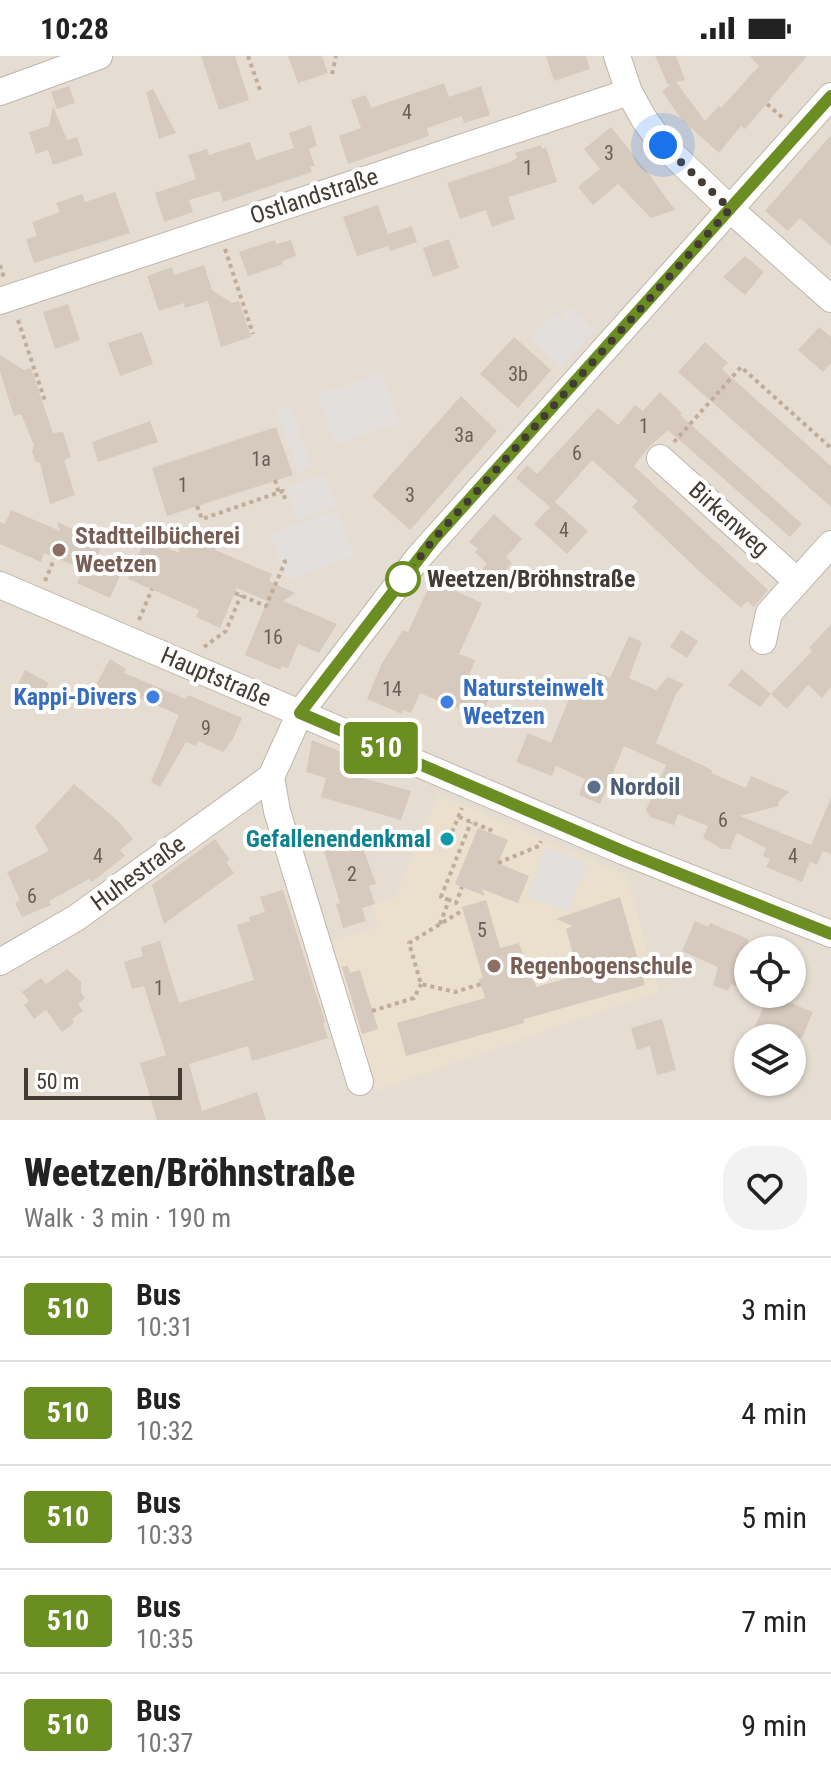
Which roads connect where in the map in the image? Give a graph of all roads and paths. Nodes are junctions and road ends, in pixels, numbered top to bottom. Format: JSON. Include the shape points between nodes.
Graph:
{"nodes":[{"id":1,"x":99,"y":56,"type":"edge"},
{"id":2,"x":248,"y":56,"type":"edge"},
{"id":3,"x":336,"y":56,"type":"edge"},
{"id":4,"x":617,"y":56,"type":"edge"},
{"id":5,"x":332,"y":74,"type":"dead end"},
{"id":6,"x":260,"y":90,"type":"dead end"},
{"id":7,"x":0,"y":92,"type":"edge"},
{"id":8,"x":629,"y":92,"type":"junction"},
{"id":9,"x":767,"y":104,"type":"dead end"},
{"id":10,"x":826,"y":111,"type":"edge"},
{"id":11,"x":785,"y":119,"type":"dead end"},
{"id":12,"x":730,"y":209,"type":"junction"},
{"id":13,"x":218,"y":228,"type":"junction"},
{"id":14,"x":831,"y":299,"type":"edge"},
{"id":15,"x":7,"y":304,"type":"edge"},
{"id":16,"x":253,"y":334,"type":"dead end"},
{"id":17,"x":45,"y":401,"type":"dead end"},
{"id":18,"x":831,"y":448,"type":"edge"},
{"id":19,"x":660,"y":458,"type":"joint"},
{"id":20,"x":275,"y":480,"type":"dead end"},
{"id":21,"x":279,"y":493,"type":"junction"},
{"id":22,"x":285,"y":499,"type":"dead end"},
{"id":23,"x":197,"y":506,"type":"dead end"},
{"id":24,"x":831,"y":544,"type":"edge"},
{"id":25,"x":55,"y":557,"type":"dead end"},
{"id":26,"x":284,"y":558,"type":"dead end"},
{"id":27,"x":797,"y":581,"type":"junction"},
{"id":28,"x":44,"y":583,"type":"dead end"},
{"id":29,"x":0,"y":585,"type":"edge"},
{"id":30,"x":152,"y":589,"type":"dead end"},
{"id":31,"x":235,"y":593,"type":"dead end"},
{"id":32,"x":241,"y":595,"type":"junction"},
{"id":33,"x":138,"y":622,"type":"dead end"},
{"id":34,"x":763,"y":641,"type":"dead end"},
{"id":35,"x":201,"y":649,"type":"dead end"},
{"id":36,"x":300,"y":713,"type":"junction"},
{"id":37,"x":271,"y":777,"type":"junction"},
{"id":38,"x":458,"y":816,"type":"dead end"},
{"id":39,"x":471,"y":822,"type":"junction"},
{"id":40,"x":493,"y":831,"type":"dead end"},
{"id":41,"x":543,"y":835,"type":"dead end"},
{"id":42,"x":498,"y":863,"type":"dead end"},
{"id":43,"x":462,"y":887,"type":"dead end"},
{"id":44,"x":449,"y":900,"type":"junction"},
{"id":45,"x":460,"y":912,"type":"dead end"},
{"id":46,"x":440,"y":924,"type":"junction"},
{"id":47,"x":831,"y":934,"type":"edge"},
{"id":48,"x":0,"y":962,"type":"edge"},
{"id":49,"x":421,"y":984,"type":"junction"},
{"id":50,"x":481,"y":984,"type":"dead end"},
{"id":51,"x":372,"y":1011,"type":"dead end"},
{"id":52,"x":360,"y":1082,"type":"dead end"}],
"edges":[{"from":1,"to":7,"type":"street"},
{"from":2,"to":6,"type":"path"},
{"from":3,"to":5,"type":"path"},
{"from":4,"to":8,"type":"street"},
{"from":8,"to":12,"type":"street","via":[[663,145]]},
{"from":8,"to":13,"type":"street","name":"Ostlandstraße"},
{"from":9,"to":11,"type":"path"},
{"from":10,"to":12,"type":"street","name":"Huhestraße"},
{"from":12,"to":14,"type":"street"},
{"from":12,"to":36,"type":"street","name":"Huhestraße","via":[[434,539]]},
{"from":13,"to":15,"type":"street","name":"Ostlandstraße"},
{"from":13,"to":16,"type":"path"},
{"from":15,"to":17,"type":"path"},
{"from":18,"to":19,"type":"path","via":[[741,367]]},
{"from":19,"to":27,"type":"street","name":"Birkenweg"},
{"from":20,"to":21,"type":"path"},
{"from":21,"to":22,"type":"path","via":[[283,491]]},
{"from":21,"to":23,"type":"path","via":[[202,519]]},
{"from":24,"to":27,"type":"street"},
{"from":25,"to":28,"type":"path"},
{"from":26,"to":32,"type":"path","via":[[266,606]]},
{"from":27,"to":34,"type":"street","via":[[769,613]]},
{"from":29,"to":36,"type":"street","name":"Hauptstraße"},
{"from":30,"to":33,"type":"path"},
{"from":31,"to":32,"type":"path"},
{"from":32,"to":35,"type":"path","via":[[226,631]]},
{"from":36,"to":37,"type":"street","name":"Huhestraße"},
{"from":36,"to":47,"type":"street","name":"Hauptstraße"},
{"from":37,"to":48,"type":"street","name":"Huhestraße","via":[[76,918]]},
{"from":37,"to":52,"type":"street"},
{"from":38,"to":39,"type":"path"},
{"from":39,"to":40,"type":"path"},
{"from":39,"to":44,"type":"path","via":[[441,897]]},
{"from":41,"to":42,"type":"path","via":[[539,846]]},
{"from":43,"to":44,"type":"path","via":[[456,903]]},
{"from":44,"to":46,"type":"path"},
{"from":45,"to":46,"type":"path"},
{"from":46,"to":49,"type":"path","via":[[409,943]]},
{"from":49,"to":50,"type":"path","via":[[455,992]]},
{"from":49,"to":51,"type":"path","via":[[414,998]]}]}
